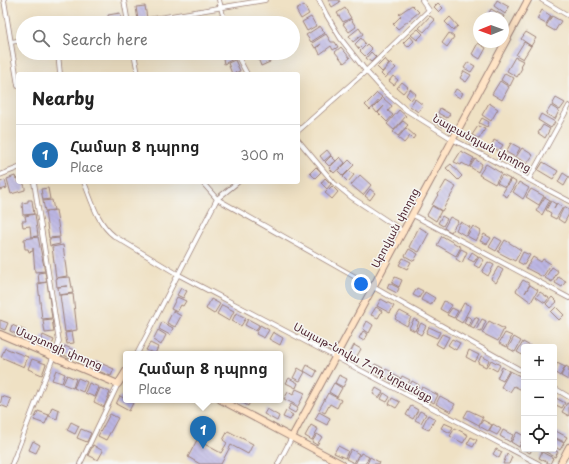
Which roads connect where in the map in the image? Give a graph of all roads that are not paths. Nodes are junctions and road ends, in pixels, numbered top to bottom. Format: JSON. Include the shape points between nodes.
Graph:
{"nodes":[{"id":1,"x":4,"y":0,"type":"edge"},
{"id":2,"x":124,"y":0,"type":"edge"},
{"id":3,"x":219,"y":0,"type":"edge"},
{"id":4,"x":265,"y":0,"type":"edge"},
{"id":5,"x":319,"y":0,"type":"edge"},
{"id":6,"x":422,"y":0,"type":"edge"},
{"id":7,"x":528,"y":0,"type":"edge"},
{"id":8,"x":542,"y":0,"type":"edge"},
{"id":9,"x":220,"y":7,"type":"junction"},
{"id":10,"x":127,"y":16,"type":"edge"},
{"id":11,"x":169,"y":16,"type":"edge"},
{"id":12,"x":223,"y":16,"type":"edge"},
{"id":13,"x":569,"y":16,"type":"edge"},
{"id":14,"x":16,"y":41,"type":"edge"},
{"id":15,"x":11,"y":42,"type":"junction"},
{"id":16,"x":59,"y":60,"type":"edge"},
{"id":17,"x":135,"y":60,"type":"edge"},
{"id":18,"x":240,"y":60,"type":"edge"},
{"id":19,"x":366,"y":71,"type":"junction"},
{"id":20,"x":60,"y":72,"type":"edge"},
{"id":21,"x":138,"y":72,"type":"edge"},
{"id":22,"x":246,"y":72,"type":"edge"},
{"id":23,"x":16,"y":73,"type":"edge"},
{"id":24,"x":568,"y":109,"type":"edge"},
{"id":25,"x":300,"y":129,"type":"edge"},
{"id":26,"x":454,"y":140,"type":"junction"},
{"id":27,"x":300,"y":142,"type":"edge"},
{"id":28,"x":16,"y":169,"type":"edge"},
{"id":29,"x":0,"y":175,"type":"edge"},
{"id":30,"x":529,"y":179,"type":"junction"},
{"id":31,"x":34,"y":184,"type":"edge"},
{"id":32,"x":85,"y":184,"type":"edge"},
{"id":33,"x":204,"y":184,"type":"edge"},
{"id":34,"x":236,"y":184,"type":"edge"},
{"id":35,"x":218,"y":199,"type":"junction"},
{"id":36,"x":569,"y":201,"type":"edge"},
{"id":37,"x":413,"y":215,"type":"junction"},
{"id":38,"x":404,"y":232,"type":"junction"},
{"id":39,"x":179,"y":275,"type":"junction"},
{"id":40,"x":374,"y":288,"type":"junction"},
{"id":41,"x":569,"y":298,"type":"edge"},
{"id":42,"x":0,"y":334,"type":"edge"},
{"id":43,"x":138,"y":351,"type":"edge"},
{"id":44,"x":54,"y":358,"type":"junction"},
{"id":45,"x":336,"y":358,"type":"junction"},
{"id":46,"x":521,"y":370,"type":"edge"},
{"id":47,"x":123,"y":376,"type":"edge"},
{"id":48,"x":118,"y":384,"type":"junction"},
{"id":49,"x":557,"y":390,"type":"edge"},
{"id":50,"x":569,"y":397,"type":"edge"},
{"id":51,"x":227,"y":403,"type":"edge"},
{"id":52,"x":292,"y":437,"type":"junction"},
{"id":53,"x":569,"y":447,"type":"edge"},
{"id":54,"x":12,"y":464,"type":"edge"},
{"id":55,"x":80,"y":464,"type":"edge"},
{"id":56,"x":278,"y":464,"type":"edge"},
{"id":57,"x":342,"y":464,"type":"edge"},
{"id":58,"x":539,"y":464,"type":"edge"},
{"id":59,"x":560,"y":464,"type":"edge"}],
"edges":[{"from":1,"to":15,"type":"street"},
{"from":2,"to":10,"type":"street"},
{"from":3,"to":9,"type":"street"},
{"from":4,"to":9,"type":"street"},
{"from":5,"to":19,"type":"street","name":"Նալբանդյան փողոց","via":[[341,39]]},
{"from":6,"to":19,"type":"street","via":[[429,10]]},
{"from":7,"to":26,"type":"main road","name":"Աբովյան փողոց"},
{"from":8,"to":13,"type":"street"},
{"from":9,"to":11,"type":"street"},
{"from":9,"to":12,"type":"street"},
{"from":14,"to":15,"type":"street"},
{"from":15,"to":23,"type":"street"},
{"from":16,"to":20,"type":"street"},
{"from":17,"to":21,"type":"street"},
{"from":18,"to":22,"type":"street"},
{"from":19,"to":25,"type":"street"},
{"from":19,"to":26,"type":"street","name":"Նալբանդյան փողոց","via":[[406,110]]},
{"from":24,"to":30,"type":"street"},
{"from":26,"to":30,"type":"street","name":"Նալբանդյան փողոց"},
{"from":26,"to":37,"type":"main road","name":"Աբովյան փողոց"},
{"from":27,"to":38,"type":"street","via":[[334,183]]},
{"from":28,"to":29,"type":"street"},
{"from":30,"to":36,"type":"street","name":"Նալբանդյան փողոց"},
{"from":31,"to":44,"type":"street","via":[[59,332]]},
{"from":32,"to":39,"type":"street","name":"Սայաթ-Նովա 7-րդ նրբանցք","via":[[106,230]]},
{"from":33,"to":35,"type":"street"},
{"from":34,"to":35,"type":"street"},
{"from":35,"to":39,"type":"street"},
{"from":35,"to":40,"type":"street"},
{"from":37,"to":38,"type":"main road","name":"Աբովյան փողոց"},
{"from":37,"to":41,"type":"street"},
{"from":38,"to":40,"type":"main road","name":"Աբովյան փողոց"},
{"from":39,"to":43,"type":"street"},
{"from":39,"to":45,"type":"street","name":"Սայաթ-Նովա 7-րդ նրբանցք"},
{"from":40,"to":45,"type":"main road","name":"Աբովյան փողոց"},
{"from":40,"to":46,"type":"street"},
{"from":42,"to":44,"type":"main road","name":"Մաշտոցի փողոց"},
{"from":44,"to":48,"type":"main road","name":"Մաշտոցի փողոց"},
{"from":44,"to":54,"type":"street"},
{"from":45,"to":52,"type":"main road","name":"Աբովյան փողոց"},
{"from":45,"to":58,"type":"street","name":"Սայաթ-Նովա 7-րդ նրբանցք"},
{"from":47,"to":48,"type":"main road"},
{"from":48,"to":55,"type":"street"},
{"from":49,"to":50,"type":"street"},
{"from":51,"to":52,"type":"main road"},
{"from":52,"to":56,"type":"street","name":"Աբովյան փողոց"},
{"from":52,"to":57,"type":"main road"},
{"from":53,"to":59,"type":"main road"}]}
